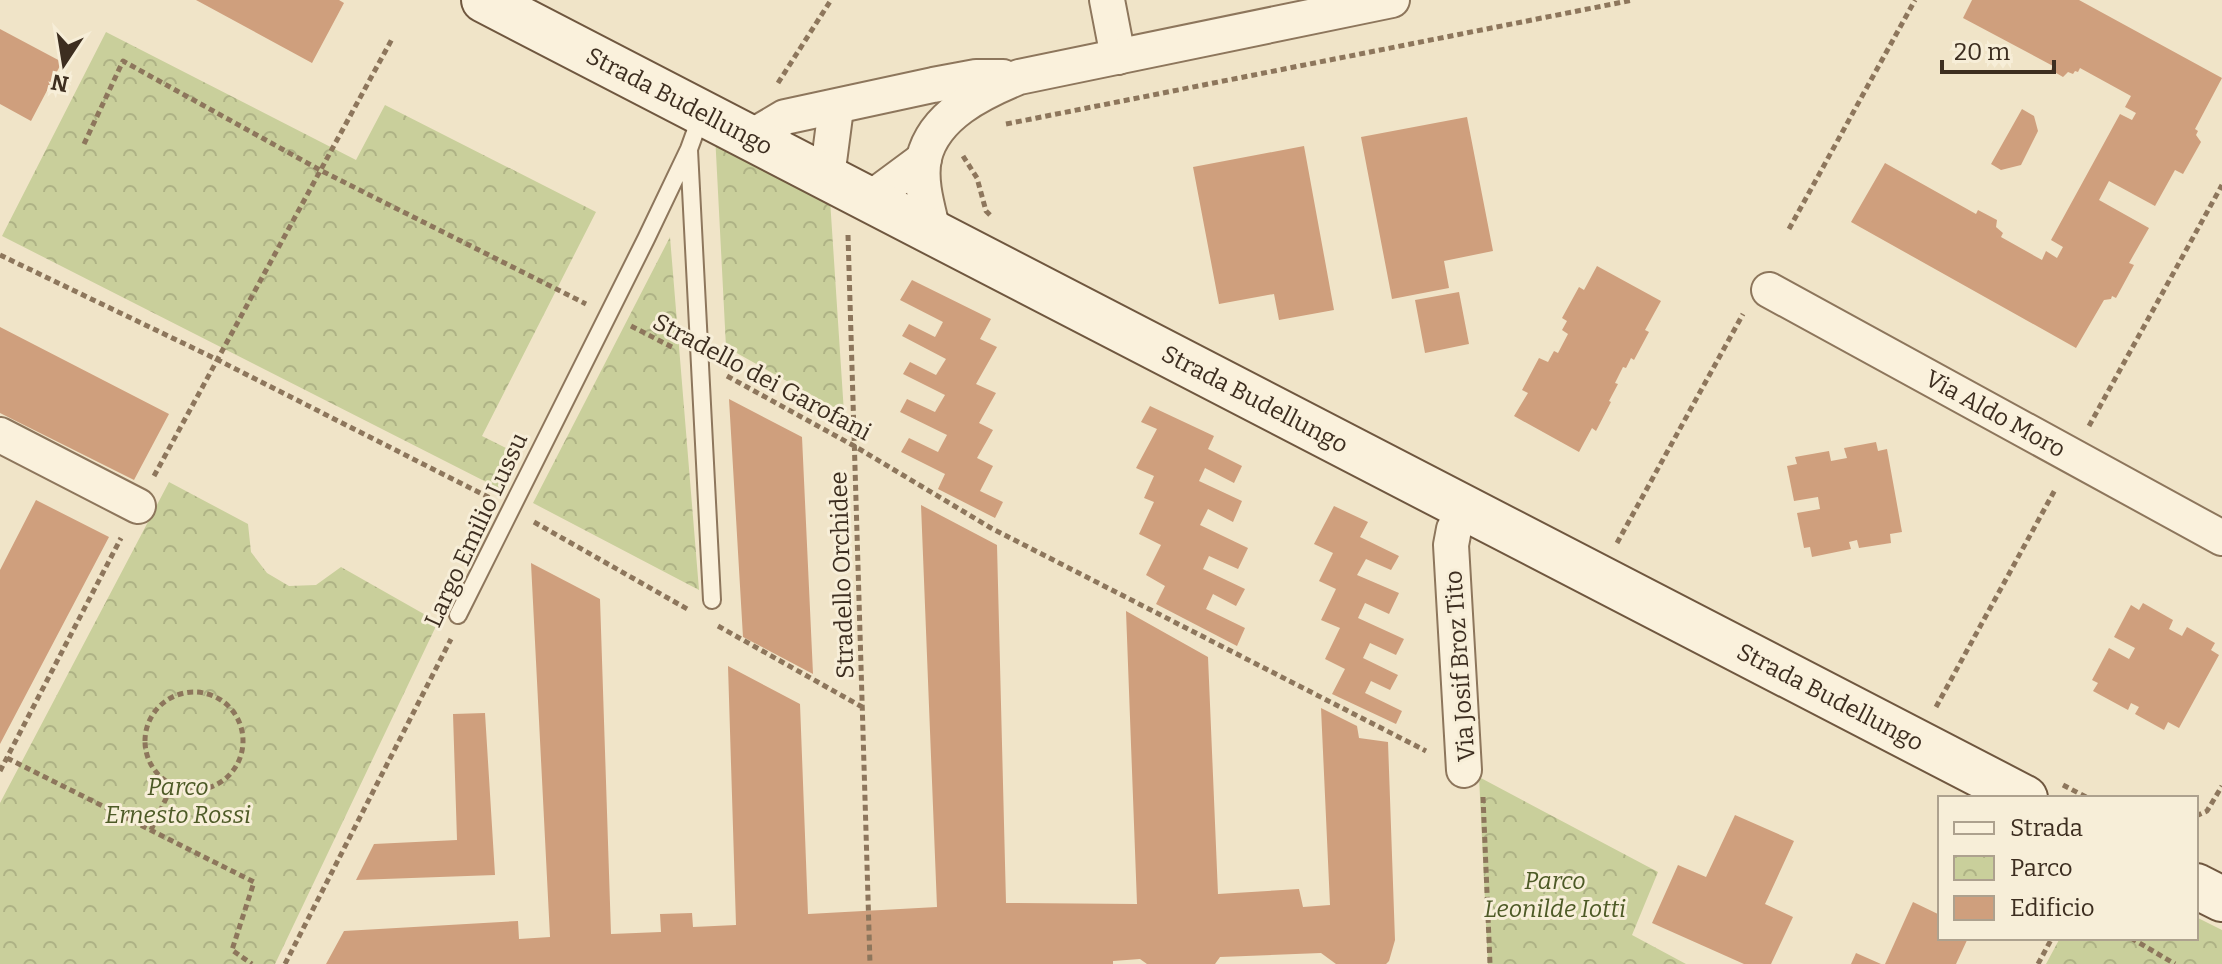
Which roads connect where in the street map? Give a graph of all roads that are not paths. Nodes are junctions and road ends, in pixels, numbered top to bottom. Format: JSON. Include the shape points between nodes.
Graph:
{"nodes":[{"id":1,"x":484,"y":0,"type":"edge"},
{"id":2,"x":1107,"y":0,"type":"edge"},
{"id":3,"x":1392,"y":0,"type":"edge"},
{"id":4,"x":1118,"y":57,"type":"junction"},
{"id":5,"x":1019,"y":77,"type":"junction"},
{"id":6,"x":836,"y":108,"type":"junction"},
{"id":7,"x":695,"y":131,"type":"junction"},
{"id":8,"x":751,"y":137,"type":"junction"},
{"id":9,"x":924,"y":159,"type":"junction"},
{"id":10,"x":848,"y":187,"type":"junction"},
{"id":11,"x":933,"y":231,"type":"junction"},
{"id":12,"x":1769,"y":290,"type":"dead end"},
{"id":13,"x":0,"y":435,"type":"edge"},
{"id":14,"x":138,"y":506,"type":"road end"},
{"id":15,"x":1466,"y":508,"type":"junction"},
{"id":16,"x":2222,"y":538,"type":"edge"},
{"id":17,"x":712,"y":600,"type":"dead end"},
{"id":18,"x":458,"y":615,"type":"road end"},
{"id":19,"x":1464,"y":770,"type":"road end"},
{"id":20,"x":2021,"y":796,"type":"edge"}],
"edges":[{"from":1,"to":7,"type":"street","name":"Strada Budellungo"},
{"from":2,"to":4,"type":"street"},
{"from":3,"to":4,"type":"street"},
{"from":4,"to":5,"type":"street"},
{"from":5,"to":6,"type":"street","via":[[976,77]]},
{"from":5,"to":9,"type":"street","via":[[955,111],[933,137]]},
{"from":6,"to":8,"type":"street","via":[[785,117]]},
{"from":6,"to":10,"type":"street"},
{"from":7,"to":8,"type":"street","name":"Strada Budellungo"},
{"from":7,"to":17,"type":"lane"},
{"from":7,"to":18,"type":"lane","name":"Largo Emilio Lussu"},
{"from":8,"to":10,"type":"street","name":"Strada Budellungo"},
{"from":9,"to":10,"type":"street"},
{"from":9,"to":11,"type":"street","via":[[923,186]]},
{"from":10,"to":11,"type":"street","name":"Strada Budellungo"},
{"from":11,"to":15,"type":"street","name":"Strada Budellungo"},
{"from":12,"to":16,"type":"street","name":"Via Aldo Moro"},
{"from":13,"to":14,"type":"street"},
{"from":15,"to":19,"type":"street","name":"Via Josif Broz Tito","via":[[1451,545]]},
{"from":15,"to":20,"type":"street","name":"Strada Budellungo"}]}
